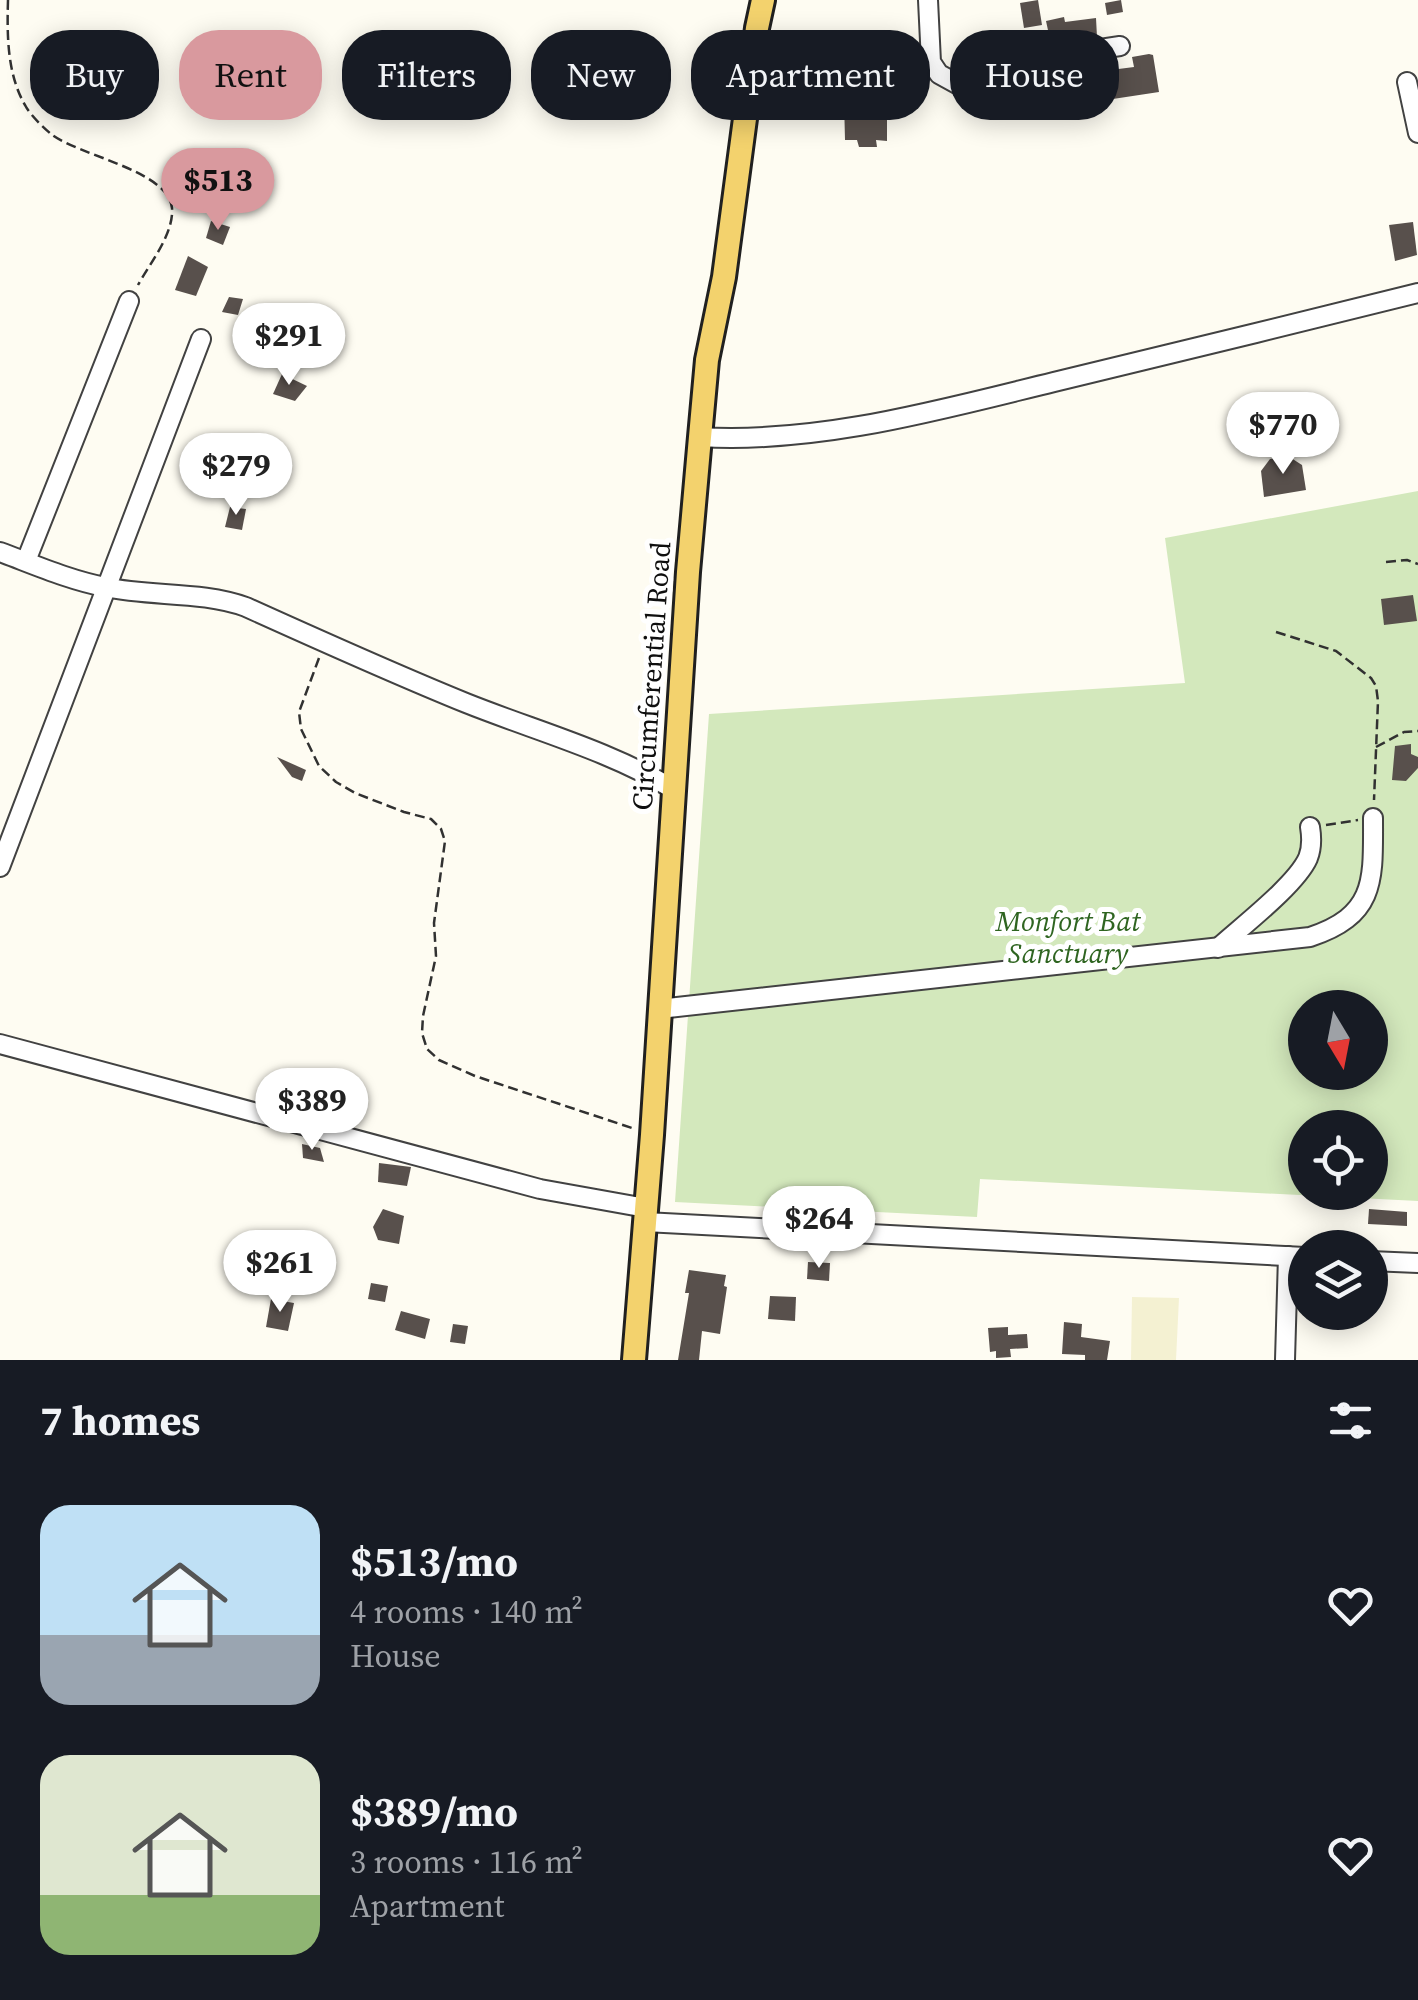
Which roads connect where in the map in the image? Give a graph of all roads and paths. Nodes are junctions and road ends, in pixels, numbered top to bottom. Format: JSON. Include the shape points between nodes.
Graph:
{"nodes":[{"id":1,"x":8,"y":0,"type":"edge"},
{"id":2,"x":762,"y":0,"type":"edge"},
{"id":3,"x":928,"y":0,"type":"edge"},
{"id":4,"x":1120,"y":46,"type":"dead end"},
{"id":5,"x":1407,"y":82,"type":"dead end"},
{"id":6,"x":1418,"y":133,"type":"edge"},
{"id":7,"x":1418,"y":293,"type":"edge"},
{"id":8,"x":129,"y":301,"type":"joint"},
{"id":9,"x":201,"y":339,"type":"dead end"},
{"id":10,"x":700,"y":437,"type":"junction"},
{"id":11,"x":0,"y":552,"type":"edge"},
{"id":12,"x":26,"y":562,"type":"junction"},
{"id":13,"x":1386,"y":562,"type":"dead end"},
{"id":14,"x":1418,"y":564,"type":"edge"},
{"id":15,"x":105,"y":587,"type":"junction"},
{"id":16,"x":1276,"y":632,"type":"dead end"},
{"id":17,"x":324,"y":642,"type":"junction"},
{"id":18,"x":1418,"y":731,"type":"edge"},
{"id":19,"x":1375,"y":748,"type":"junction"},
{"id":20,"x":673,"y":789,"type":"junction"},
{"id":21,"x":1373,"y":818,"type":"junction"},
{"id":22,"x":1310,"y":827,"type":"joint"},
{"id":23,"x":0,"y":867,"type":"edge"},
{"id":24,"x":1218,"y":948,"type":"junction"},
{"id":25,"x":659,"y":1009,"type":"junction"},
{"id":26,"x":0,"y":1044,"type":"edge"},
{"id":27,"x":652,"y":1135,"type":"junction"},
{"id":28,"x":646,"y":1215,"type":"junction"},
{"id":29,"x":1288,"y":1256,"type":"edge"},
{"id":30,"x":1388,"y":1262,"type":"edge"},
{"id":31,"x":1418,"y":1263,"type":"edge"},
{"id":32,"x":1288,"y":1330,"type":"edge"},
{"id":33,"x":634,"y":1360,"type":"edge"},
{"id":34,"x":1285,"y":1360,"type":"edge"}],
"edges":[{"from":1,"to":8,"type":"path","via":[[11,68],[26,107],[52,135],[142,174],[172,203],[172,222]]},
{"from":2,"to":10,"type":"main road","name":"Circumferential Road"},
{"from":3,"to":4,"type":"street","via":[[931,62],[959,85],[1014,62]]},
{"from":5,"to":6,"type":"street"},
{"from":7,"to":10,"type":"street","via":[[868,424],[741,440]]},
{"from":8,"to":12,"type":"street"},
{"from":9,"to":15,"type":"street"},
{"from":10,"to":20,"type":"main road","name":"Circumferential Road"},
{"from":11,"to":12,"type":"street"},
{"from":12,"to":15,"type":"street"},
{"from":13,"to":14,"type":"path"},
{"from":15,"to":17,"type":"street","via":[[229,601]]},
{"from":15,"to":23,"type":"street"},
{"from":16,"to":19,"type":"path","via":[[1336,650],[1371,678],[1378,701]]},
{"from":17,"to":20,"type":"street","via":[[610,756]]},
{"from":17,"to":27,"type":"path","via":[[299,712],[319,766],[355,794],[432,819],[446,842],[436,956],[423,1016],[427,1049],[475,1076]]},
{"from":18,"to":19,"type":"path"},
{"from":19,"to":21,"type":"path"},
{"from":20,"to":25,"type":"main road","name":"Circumferential Road"},
{"from":21,"to":22,"type":"path"},
{"from":21,"to":24,"type":"street","via":[[1373,868],[1366,897],[1350,916],[1310,937]]},
{"from":22,"to":24,"type":"street","via":[[1302,868]]},
{"from":24,"to":25,"type":"street"},
{"from":25,"to":27,"type":"main road","name":"Circumferential Road"},
{"from":26,"to":28,"type":"street"},
{"from":27,"to":28,"type":"main road","name":"Circumferential Road"},
{"from":28,"to":29,"type":"street"},
{"from":28,"to":33,"type":"main road","name":"Circumferential Road"},
{"from":30,"to":31,"type":"street"},
{"from":32,"to":34,"type":"street"}]}
